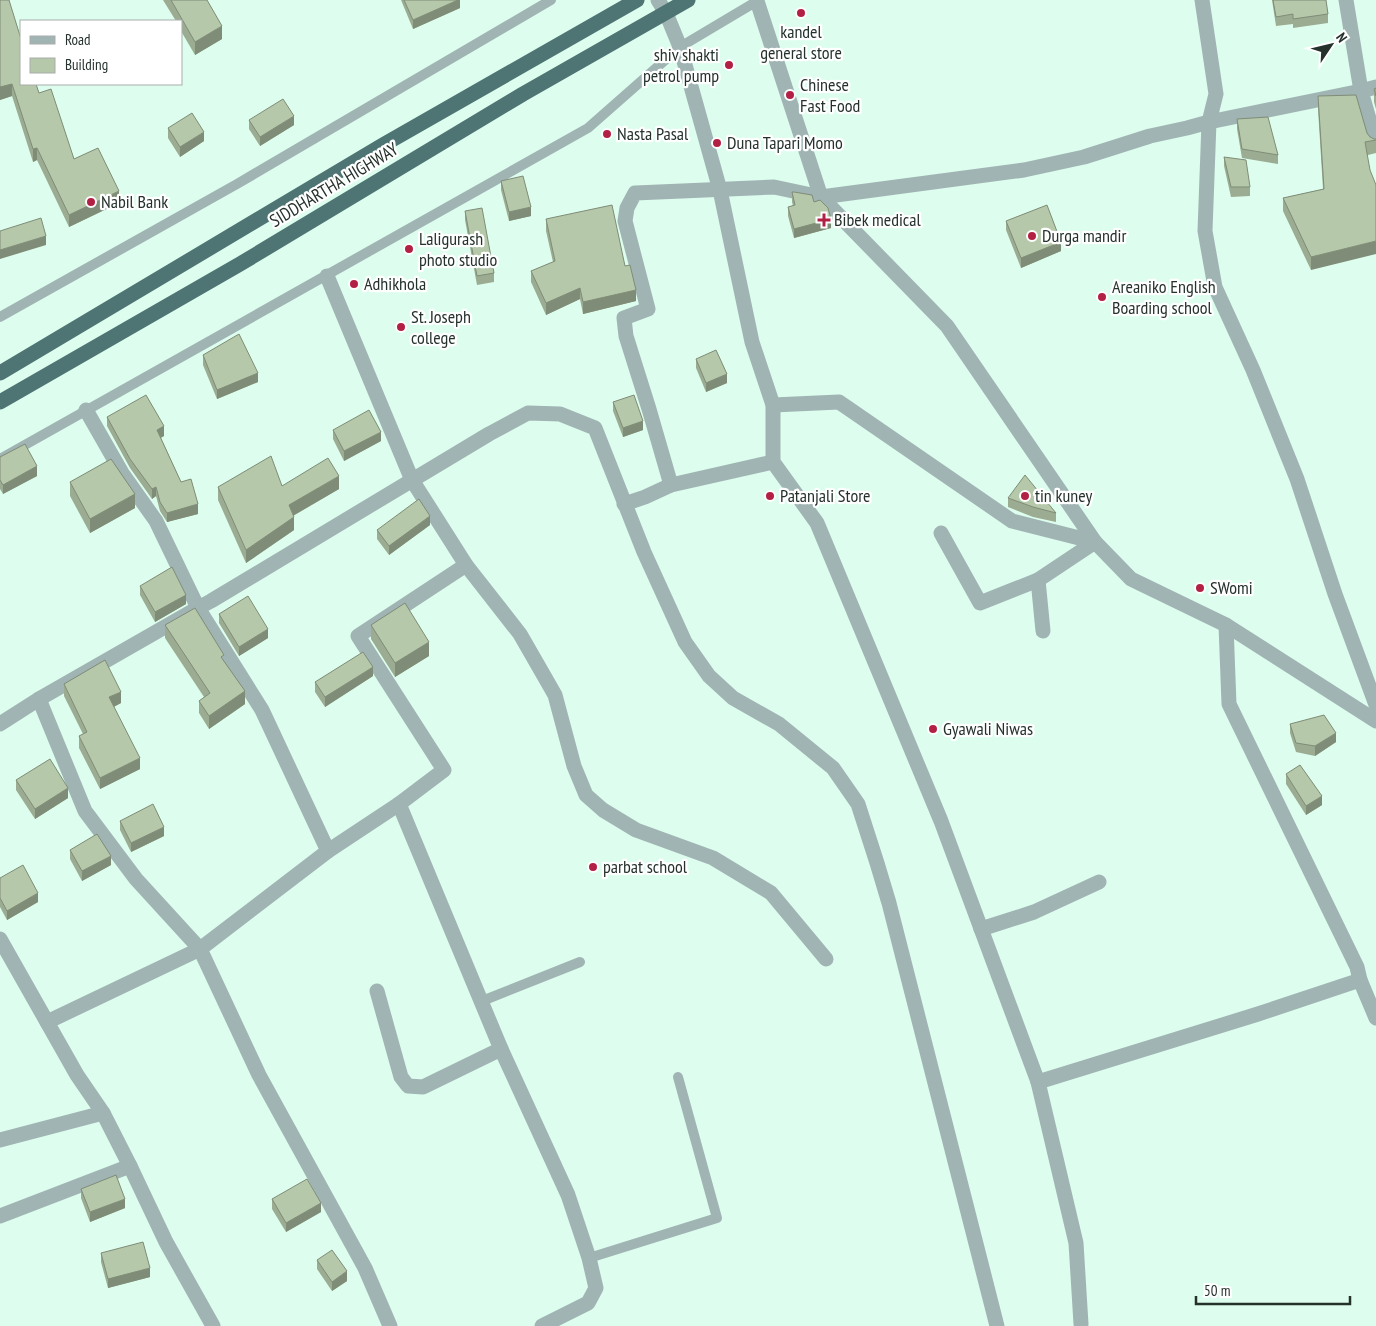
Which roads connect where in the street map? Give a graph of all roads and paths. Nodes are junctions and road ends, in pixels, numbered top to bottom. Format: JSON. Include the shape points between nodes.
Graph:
{"nodes":[{"id":1,"x":551,"y":0,"type":"edge"},
{"id":2,"x":637,"y":0,"type":"edge"},
{"id":3,"x":688,"y":0,"type":"edge"},
{"id":4,"x":1202,"y":0,"type":"edge"},
{"id":5,"x":1346,"y":0,"type":"edge"},
{"id":6,"x":758,"y":1,"type":"edge"},
{"id":7,"x":662,"y":6,"type":"edge"},
{"id":8,"x":680,"y":47,"type":"junction"},
{"id":9,"x":1376,"y":86,"type":"edge"},
{"id":10,"x":1361,"y":91,"type":"junction"},
{"id":11,"x":1209,"y":122,"type":"junction"},
{"id":12,"x":1376,"y":143,"type":"edge"},
{"id":13,"x":720,"y":190,"type":"junction"},
{"id":14,"x":821,"y":197,"type":"junction"},
{"id":15,"x":327,"y":276,"type":"junction"},
{"id":16,"x":0,"y":317,"type":"edge"},
{"id":17,"x":0,"y":373,"type":"edge"},
{"id":18,"x":0,"y":402,"type":"edge"},
{"id":19,"x":773,"y":405,"type":"junction"},
{"id":20,"x":86,"y":410,"type":"junction"},
{"id":21,"x":0,"y":459,"type":"edge"},
{"id":22,"x":773,"y":462,"type":"junction"},
{"id":23,"x":412,"y":480,"type":"junction"},
{"id":24,"x":671,"y":485,"type":"junction"},
{"id":25,"x":624,"y":504,"type":"junction"},
{"id":26,"x":941,"y":533,"type":"dead end"},
{"id":27,"x":1095,"y":542,"type":"junction"},
{"id":28,"x":466,"y":565,"type":"junction"},
{"id":29,"x":1038,"y":580,"type":"junction"},
{"id":30,"x":198,"y":608,"type":"junction"},
{"id":31,"x":1226,"y":625,"type":"junction"},
{"id":32,"x":1043,"y":631,"type":"dead end"},
{"id":33,"x":39,"y":699,"type":"junction"},
{"id":34,"x":1376,"y":705,"type":"edge"},
{"id":35,"x":1376,"y":722,"type":"edge"},
{"id":36,"x":0,"y":724,"type":"edge"},
{"id":37,"x":399,"y":804,"type":"junction"},
{"id":38,"x":328,"y":850,"type":"junction"},
{"id":39,"x":1099,"y":882,"type":"dead end"},
{"id":40,"x":981,"y":930,"type":"junction"},
{"id":41,"x":0,"y":940,"type":"edge"},
{"id":42,"x":200,"y":949,"type":"junction"},
{"id":43,"x":826,"y":959,"type":"dead end"},
{"id":44,"x":580,"y":962,"type":"dead end"},
{"id":45,"x":1360,"y":980,"type":"junction"},
{"id":46,"x":377,"y":990,"type":"dead end"},
{"id":47,"x":482,"y":1001,"type":"junction"},
{"id":48,"x":1376,"y":1018,"type":"edge"},
{"id":49,"x":47,"y":1022,"type":"junction"},
{"id":50,"x":501,"y":1049,"type":"junction"},
{"id":51,"x":678,"y":1077,"type":"dead end"},
{"id":52,"x":1038,"y":1082,"type":"junction"},
{"id":53,"x":102,"y":1113,"type":"junction"},
{"id":54,"x":0,"y":1140,"type":"edge"},
{"id":55,"x":130,"y":1166,"type":"junction"},
{"id":56,"x":0,"y":1216,"type":"edge"},
{"id":57,"x":589,"y":1258,"type":"junction"},
{"id":58,"x":1080,"y":1325,"type":"edge"},
{"id":59,"x":213,"y":1326,"type":"edge"},
{"id":60,"x":390,"y":1326,"type":"edge"},
{"id":61,"x":542,"y":1326,"type":"edge"},
{"id":62,"x":997,"y":1326,"type":"edge"}],
"edges":[{"from":1,"to":16,"type":"lane","via":[[237,184]]},
{"from":2,"to":17,"type":"highway","name":"SIDDHARTHA HIGHWAY","via":[[383,145]]},
{"from":3,"to":7,"type":"highway","name":"SIDDHARTHA HIGHWAY"},
{"from":4,"to":11,"type":"street","via":[[1216,94]]},
{"from":5,"to":10,"type":"street"},
{"from":6,"to":8,"type":"lane"},
{"from":6,"to":14,"type":"street"},
{"from":7,"to":8,"type":"street"},
{"from":7,"to":18,"type":"highway","name":"SIDDHARTHA HIGHWAY","via":[[523,94],[240,264]]},
{"from":8,"to":13,"type":"street"},
{"from":8,"to":15,"type":"lane","via":[[588,128]]},
{"from":9,"to":10,"type":"street"},
{"from":10,"to":11,"type":"street"},
{"from":10,"to":12,"type":"street"},
{"from":11,"to":14,"type":"street","via":[[1024,170]]},
{"from":11,"to":34,"type":"street","via":[[1205,231],[1215,287],[1297,479]]},
{"from":13,"to":14,"type":"street","via":[[774,187]]},
{"from":13,"to":19,"type":"street","via":[[752,342]]},
{"from":13,"to":24,"type":"street","via":[[635,193],[627,208],[625,221],[648,309],[624,318],[626,336]]},
{"from":14,"to":27,"type":"street","via":[[947,326]]},
{"from":15,"to":20,"type":"lane"},
{"from":15,"to":23,"type":"street"},
{"from":19,"to":22,"type":"street"},
{"from":19,"to":27,"type":"street","via":[[839,402],[1012,520]]},
{"from":20,"to":21,"type":"lane"},
{"from":20,"to":30,"type":"street","via":[[122,473],[156,521]]},
{"from":22,"to":24,"type":"street"},
{"from":22,"to":40,"type":"street","via":[[817,523],[941,821]]},
{"from":23,"to":25,"type":"street","via":[[528,413],[560,414],[595,428]]},
{"from":23,"to":28,"type":"street"},
{"from":23,"to":30,"type":"street"},
{"from":24,"to":25,"type":"street"},
{"from":25,"to":62,"type":"street","via":[[685,642],[709,676],[733,698],[779,724],[833,768],[858,804],[888,903]]},
{"from":26,"to":29,"type":"street","via":[[980,603]]},
{"from":27,"to":29,"type":"street"},
{"from":27,"to":31,"type":"street","via":[[1131,579]]},
{"from":28,"to":37,"type":"street","via":[[358,636],[444,770]]},
{"from":28,"to":43,"type":"street","via":[[520,634],[554,695],[574,766],[586,795],[603,810],[636,830],[713,858],[771,893]]},
{"from":29,"to":32,"type":"street"},
{"from":30,"to":33,"type":"street"},
{"from":30,"to":38,"type":"street","via":[[262,710]]},
{"from":31,"to":35,"type":"street"},
{"from":31,"to":45,"type":"street","via":[[1229,704],[1357,967]]},
{"from":33,"to":36,"type":"street"},
{"from":33,"to":42,"type":"street","via":[[85,811],[136,879]]},
{"from":37,"to":38,"type":"street"},
{"from":37,"to":47,"type":"street"},
{"from":38,"to":42,"type":"street"},
{"from":39,"to":40,"type":"street","via":[[1034,912]]},
{"from":40,"to":52,"type":"street"},
{"from":41,"to":49,"type":"street"},
{"from":42,"to":49,"type":"street"},
{"from":42,"to":60,"type":"street","via":[[259,1075],[366,1268]]},
{"from":44,"to":47,"type":"lane"},
{"from":45,"to":48,"type":"street"},
{"from":45,"to":52,"type":"street"},
{"from":46,"to":50,"type":"street","via":[[401,1077],[408,1086],[423,1087]]},
{"from":47,"to":50,"type":"street"},
{"from":49,"to":53,"type":"street"},
{"from":50,"to":57,"type":"street","via":[[568,1195]]},
{"from":51,"to":57,"type":"lane","via":[[717,1218]]},
{"from":52,"to":58,"type":"street","via":[[1076,1243]]},
{"from":53,"to":54,"type":"street"},
{"from":53,"to":55,"type":"street"},
{"from":55,"to":56,"type":"street"},
{"from":55,"to":59,"type":"street","via":[[166,1242]]},
{"from":57,"to":61,"type":"street","via":[[596,1288],[588,1303]]}]}
